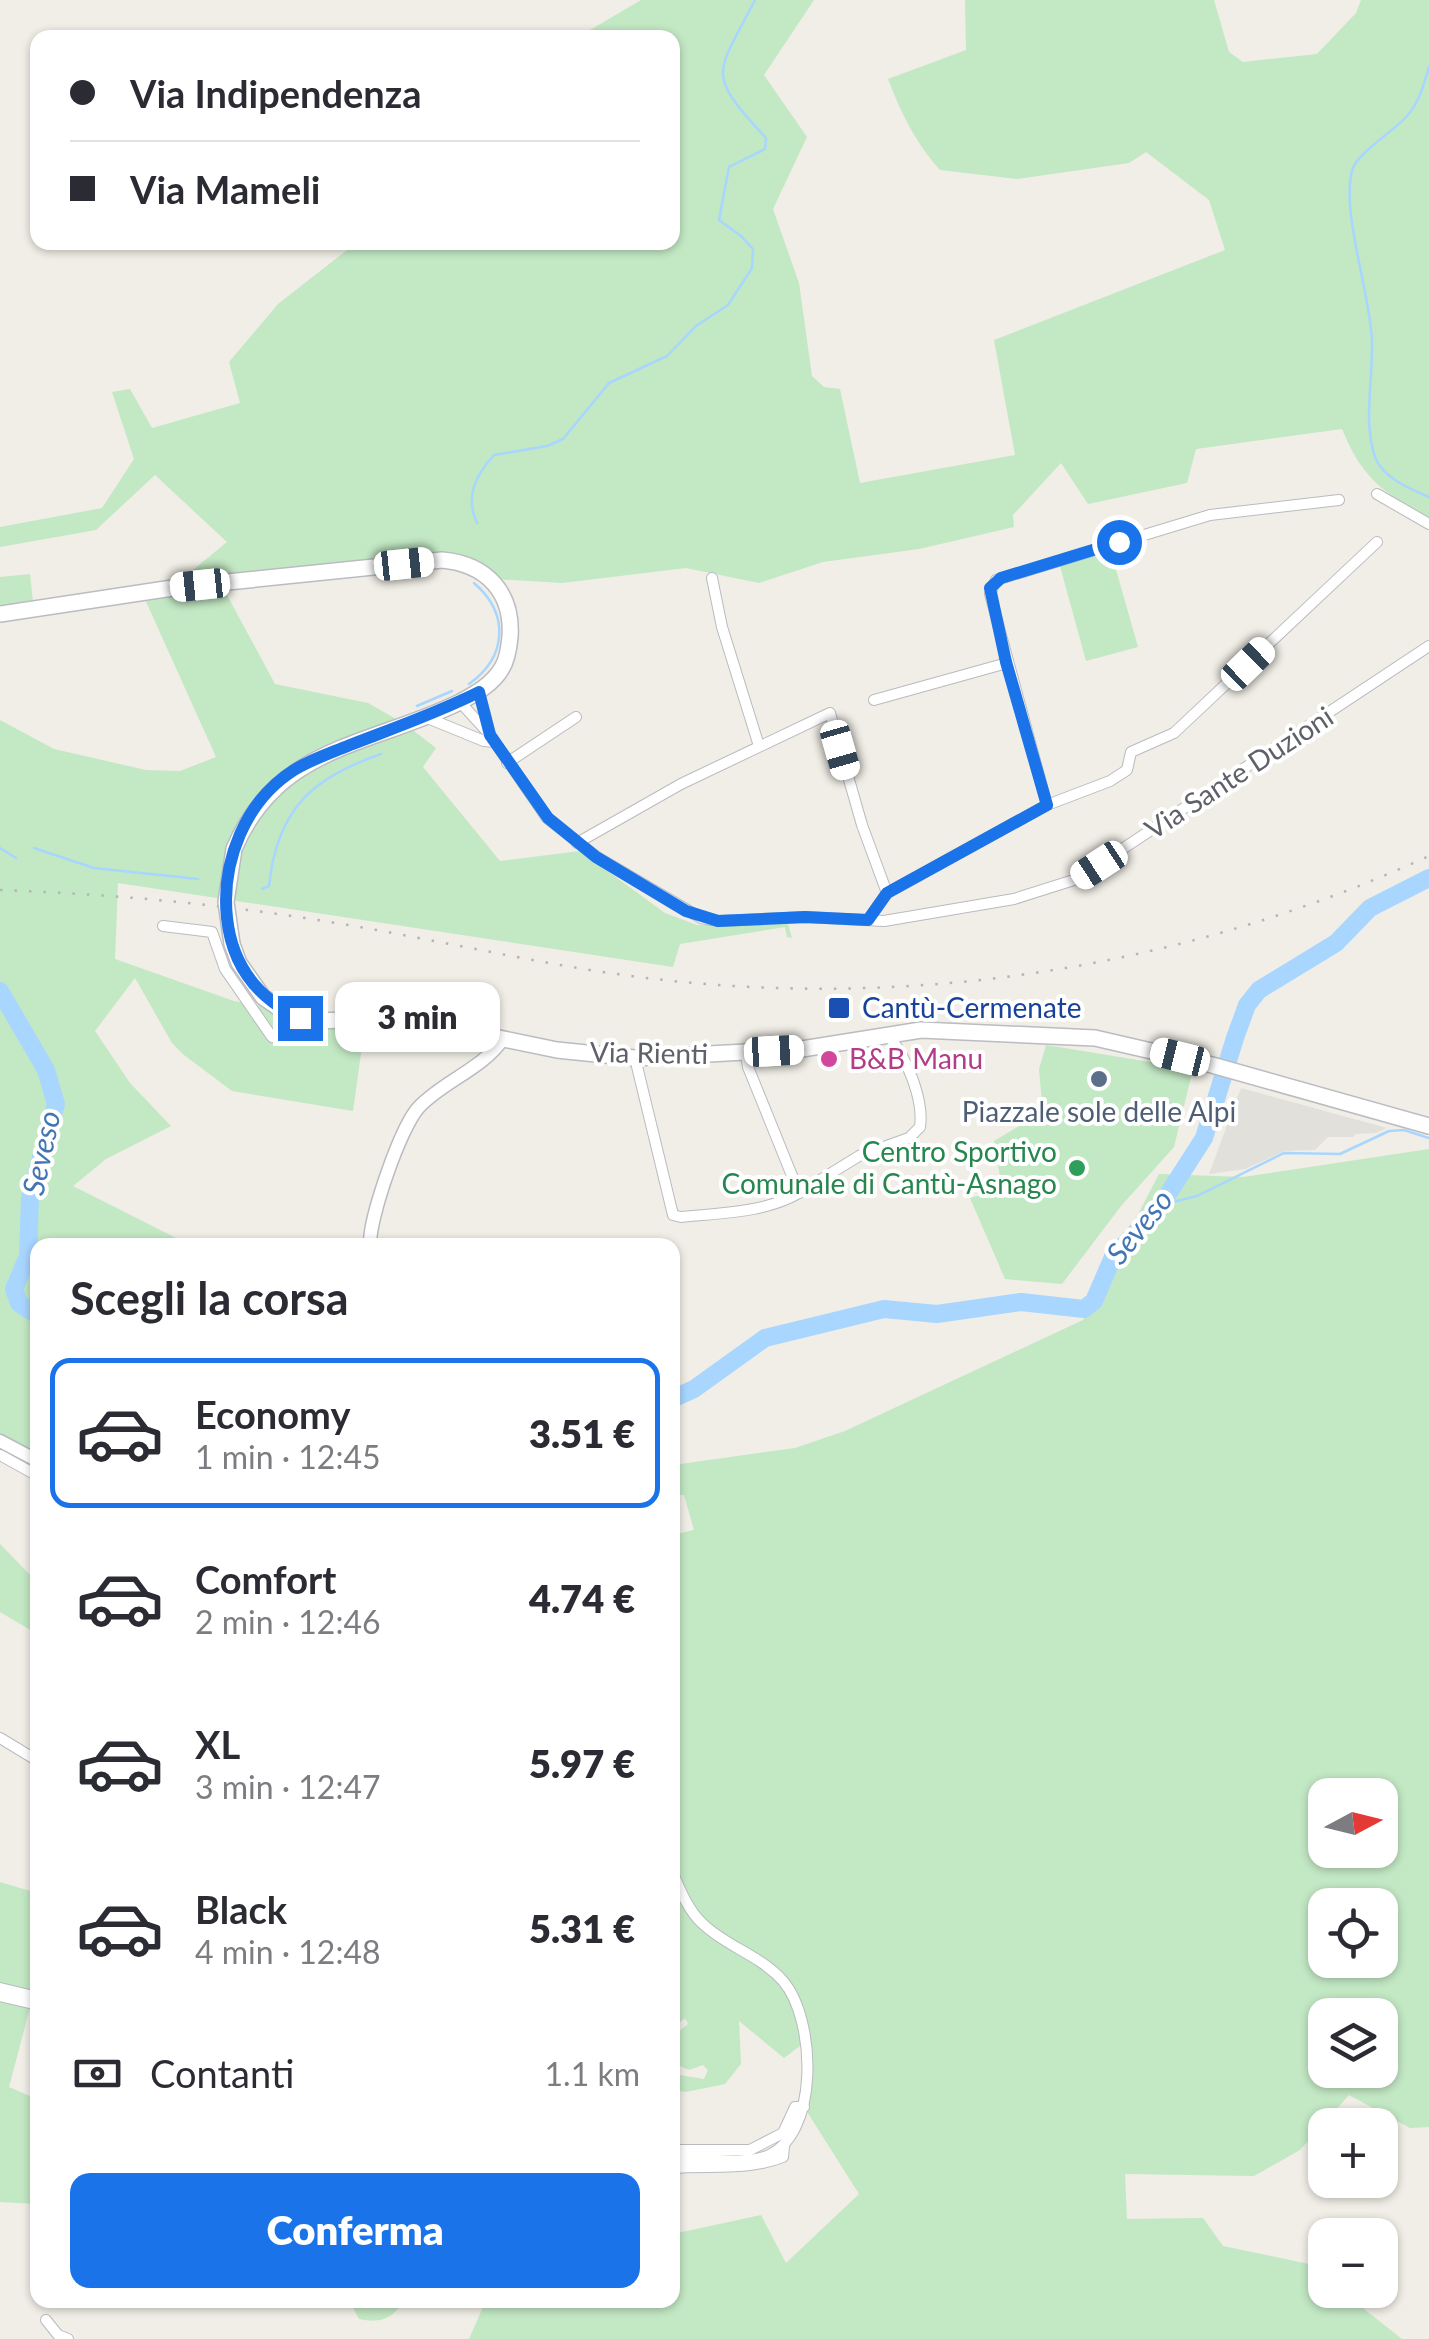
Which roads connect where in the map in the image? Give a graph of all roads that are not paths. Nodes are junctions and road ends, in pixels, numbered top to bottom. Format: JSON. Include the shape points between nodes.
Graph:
{"nodes":[{"id":1,"x":1377,"y":494,"type":"dead end"},
{"id":2,"x":1339,"y":500,"type":"dead end"},
{"id":3,"x":1429,"y":524,"type":"edge"},
{"id":4,"x":1378,"y":542,"type":"dead end"},
{"id":5,"x":712,"y":578,"type":"dead end"},
{"id":6,"x":0,"y":614,"type":"edge"},
{"id":7,"x":1429,"y":646,"type":"edge"},
{"id":8,"x":1006,"y":662,"type":"junction"},
{"id":9,"x":479,"y":692,"type":"junction"},
{"id":10,"x":874,"y":700,"type":"dead end"},
{"id":11,"x":460,"y":702,"type":"junction"},
{"id":12,"x":425,"y":716,"type":"junction"},
{"id":13,"x":576,"y":717,"type":"dead end"},
{"id":14,"x":492,"y":738,"type":"junction"},
{"id":15,"x":759,"y":746,"type":"junction"},
{"id":16,"x":506,"y":763,"type":"junction"},
{"id":17,"x":1047,"y":805,"type":"junction"},
{"id":18,"x":577,"y":844,"type":"junction"},
{"id":19,"x":887,"y":893,"type":"junction"},
{"id":20,"x":868,"y":920,"type":"junction"},
{"id":21,"x":163,"y":926,"type":"dead end"},
{"id":22,"x":300,"y":1018,"type":"junction"},
{"id":23,"x":887,"y":1034,"type":"junction"},
{"id":24,"x":503,"y":1039,"type":"junction"},
{"id":25,"x":746,"y":1053,"type":"junction"},
{"id":26,"x":635,"y":1058,"type":"junction"},
{"id":27,"x":1429,"y":1126,"type":"edge"},
{"id":28,"x":799,"y":1193,"type":"junction"},
{"id":29,"x":372,"y":1238,"type":"edge"},
{"id":30,"x":0,"y":1441,"type":"edge"},
{"id":31,"x":0,"y":1454,"type":"edge"},
{"id":32,"x":30,"y":1458,"type":"edge"},
{"id":33,"x":30,"y":1471,"type":"edge"},
{"id":34,"x":0,"y":1738,"type":"edge"},
{"id":35,"x":30,"y":1756,"type":"edge"},
{"id":36,"x":680,"y":1887,"type":"edge"},
{"id":37,"x":680,"y":1892,"type":"edge"},
{"id":38,"x":686,"y":1899,"type":"junction"},
{"id":39,"x":0,"y":1988,"type":"edge"},
{"id":40,"x":30,"y":1994,"type":"edge"},
{"id":41,"x":0,"y":1996,"type":"edge"},
{"id":42,"x":30,"y":2003,"type":"edge"},
{"id":43,"x":804,"y":2106,"type":"junction"},
{"id":44,"x":784,"y":2146,"type":"junction"},
{"id":45,"x":680,"y":2150,"type":"edge"},
{"id":46,"x":680,"y":2158,"type":"edge"},
{"id":47,"x":680,"y":2168,"type":"edge"},
{"id":48,"x":46,"y":2320,"type":"dead end"},
{"id":49,"x":68,"y":2339,"type":"edge"}],
"edges":[{"from":1,"to":3,"type":"street"},
{"from":2,"to":8,"type":"street","via":[[1210,515],[996,580],[990,594]]},
{"from":4,"to":17,"type":"street","via":[[1174,733],[1131,752],[1127,770],[1110,781]]},
{"from":5,"to":15,"type":"street"},
{"from":6,"to":9,"type":"main road","via":[[179,587],[457,561],[493,579],[511,620],[502,668]]},
{"from":7,"to":20,"type":"street","name":"Via Sante Duzioni","via":[[1076,879],[1014,899]]},
{"from":8,"to":10,"type":"street"},
{"from":8,"to":17,"type":"street"},
{"from":9,"to":11,"type":"main road"},
{"from":9,"to":14,"type":"street"},
{"from":11,"to":12,"type":"main road"},
{"from":11,"to":14,"type":"street"},
{"from":12,"to":14,"type":"street","via":[[484,742]]},
{"from":12,"to":22,"type":"main road","bridge":true,"via":[[291,772],[250,816],[234,849],[226,902],[239,963],[263,997]]},
{"from":13,"to":16,"type":"street"},
{"from":14,"to":16,"type":"street","name":"Via Sante Duzioni"},
{"from":15,"to":18,"type":"street"},
{"from":15,"to":19,"type":"street","via":[[830,713]]},
{"from":16,"to":18,"type":"street","name":"Via Sante Duzioni"},
{"from":17,"to":19,"type":"street"},
{"from":18,"to":20,"type":"street","name":"Via Sante Duzioni","via":[[701,918]]},
{"from":19,"to":20,"type":"street"},
{"from":21,"to":22,"type":"street","via":[[212,932],[225,969],[272,1036],[284,1038]]},
{"from":22,"to":24,"type":"main road","name":"Via Rienti","via":[[402,1018]]},
{"from":23,"to":25,"type":"main road","name":"Via Rienti"},
{"from":23,"to":27,"type":"main road","name":"Via Rienti","via":[[1095,1038]]},
{"from":23,"to":28,"type":"street","via":[[921,1109],[920,1128]]},
{"from":24,"to":26,"type":"main road","name":"Via Rienti"},
{"from":24,"to":29,"type":"street","via":[[417,1109],[386,1175]]},
{"from":25,"to":26,"type":"main road","name":"Via Rienti"},
{"from":25,"to":28,"type":"street"},
{"from":26,"to":28,"type":"street","via":[[672,1215],[747,1210]]},
{"from":30,"to":32,"type":"street"},
{"from":31,"to":33,"type":"street"},
{"from":34,"to":35,"type":"street"},
{"from":36,"to":38,"type":"street"},
{"from":37,"to":38,"type":"street"},
{"from":38,"to":43,"type":"street","via":[[700,1922],[762,1960],[786,1984],[805,2042]]},
{"from":39,"to":40,"type":"street"},
{"from":41,"to":42,"type":"street"},
{"from":43,"to":44,"type":"street"},
{"from":43,"to":45,"type":"street","via":[[795,2107],[783,2133],[750,2150]]},
{"from":44,"to":46,"type":"street","via":[[749,2160]]},
{"from":44,"to":47,"type":"street","via":[[784,2156],[764,2164]]},
{"from":48,"to":49,"type":"street"}]}
